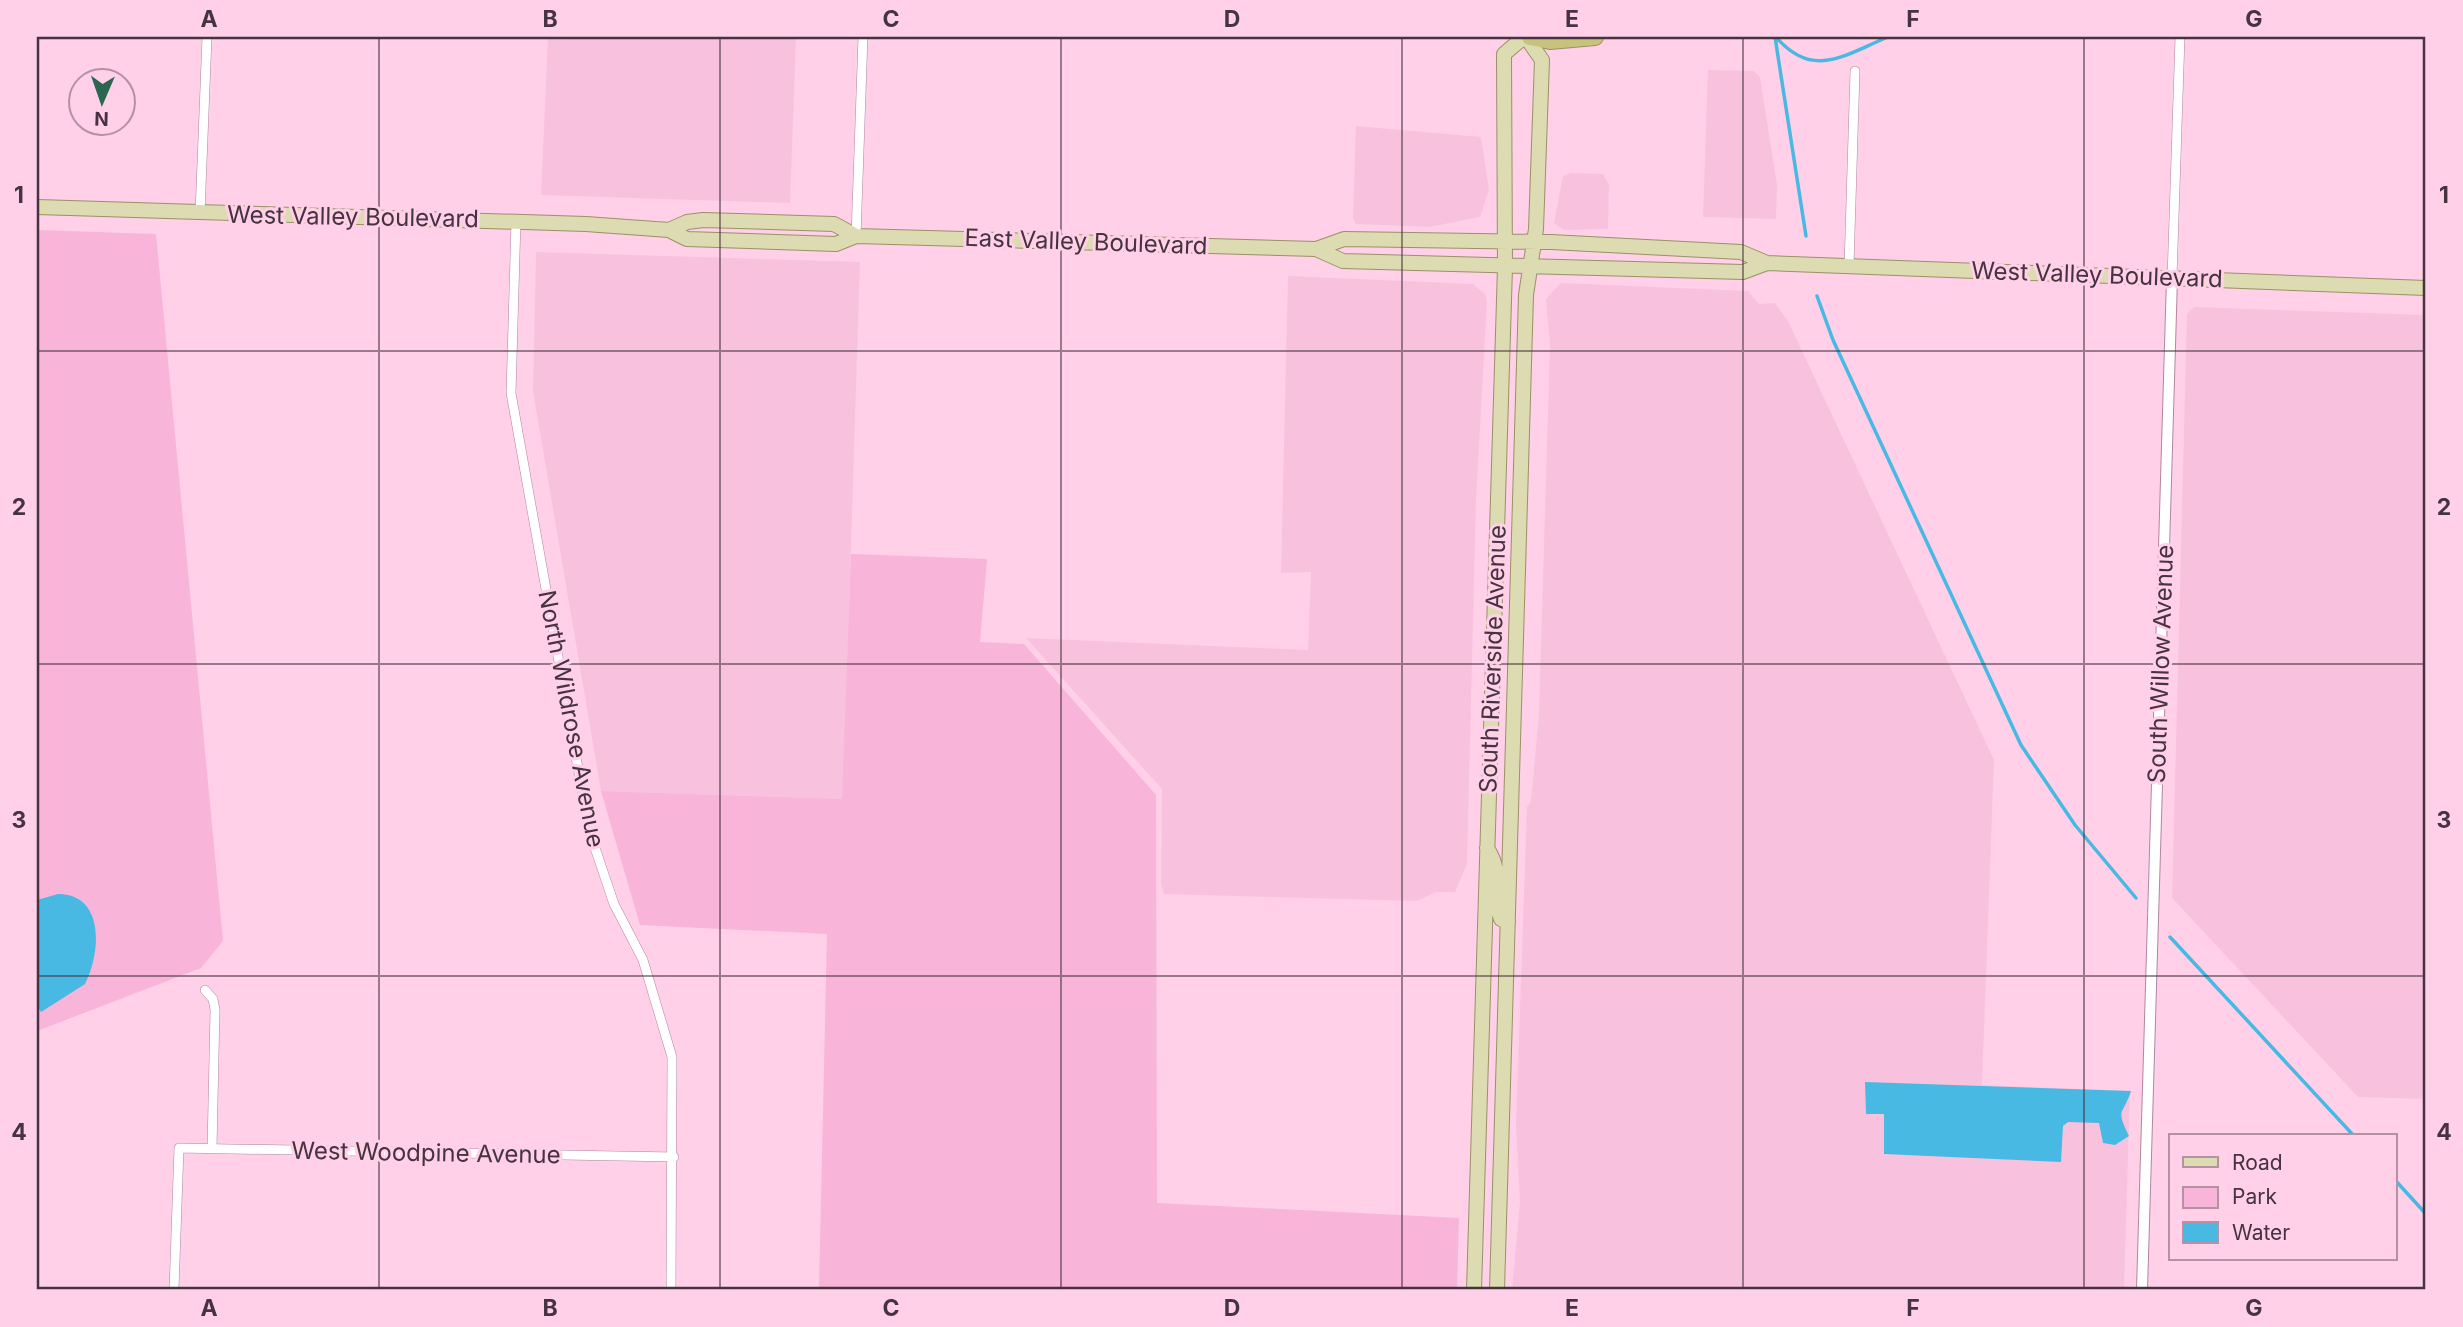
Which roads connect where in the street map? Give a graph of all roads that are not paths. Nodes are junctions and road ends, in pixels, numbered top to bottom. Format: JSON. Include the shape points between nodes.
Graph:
{"nodes":[{"id":1,"x":207,"y":37,"type":"edge"},
{"id":2,"x":863,"y":37,"type":"edge"},
{"id":3,"x":1527,"y":37,"type":"edge"},
{"id":4,"x":1595,"y":37,"type":"edge"},
{"id":5,"x":2180,"y":37,"type":"edge"},
{"id":6,"x":1855,"y":71,"type":"dead end"},
{"id":7,"x":37,"y":207,"type":"edge"},
{"id":8,"x":200,"y":213,"type":"junction"},
{"id":9,"x":516,"y":221,"type":"junction"},
{"id":10,"x":856,"y":236,"type":"junction"},
{"id":11,"x":1511,"y":242,"type":"junction"},
{"id":12,"x":1533,"y":242,"type":"junction"},
{"id":13,"x":1316,"y":249,"type":"junction"},
{"id":14,"x":1767,"y":263,"type":"junction"},
{"id":15,"x":1849,"y":266,"type":"junction"},
{"id":16,"x":1517,"y":267,"type":"junction"},
{"id":17,"x":2172,"y":278,"type":"junction"},
{"id":18,"x":2426,"y":288,"type":"edge"},
{"id":19,"x":1487,"y":848,"type":"junction"},
{"id":20,"x":1508,"y":922,"type":"junction"},
{"id":21,"x":205,"y":990,"type":"dead end"},
{"id":22,"x":212,"y":1149,"type":"junction"},
{"id":23,"x":674,"y":1157,"type":"junction"},
{"id":24,"x":174,"y":1290,"type":"edge"},
{"id":25,"x":671,"y":1290,"type":"edge"},
{"id":26,"x":1474,"y":1290,"type":"edge"},
{"id":27,"x":1497,"y":1290,"type":"edge"},
{"id":28,"x":2142,"y":1290,"type":"edge"}],
"edges":[{"from":1,"to":8,"type":"street"},
{"from":2,"to":10,"type":"street"},
{"from":3,"to":4,"type":"highway","via":[[1550,41]]},
{"from":3,"to":11,"type":"main road","name":"South Riverside Avenue","via":[[1504,54]]},
{"from":3,"to":12,"type":"main road","name":"South Riverside Avenue","via":[[1542,60]]},
{"from":5,"to":17,"type":"street","name":"South Willow Avenue"},
{"from":6,"to":15,"type":"street"},
{"from":7,"to":8,"type":"main road","name":"West Valley Boulevard"},
{"from":8,"to":9,"type":"main road","name":"West Valley Boulevard"},
{"from":9,"to":10,"type":"main road","name":"West Valley Boulevard","via":[[669,230],[703,220],[834,224]]},
{"from":9,"to":23,"type":"street","name":"North Wildrose Avenue","via":[[513,405],[592,839],[614,904],[643,960],[669,1038]]},
{"from":10,"to":13,"type":"main road","name":"East Valley Boulevard"},
{"from":11,"to":12,"type":"main road","name":"West Valley Boulevard"},
{"from":11,"to":13,"type":"main road","name":"East Valley Boulevard","via":[[1343,239]]},
{"from":11,"to":16,"type":"main road","name":"South Riverside Avenue"},
{"from":12,"to":14,"type":"main road","name":"West Valley Boulevard","via":[[1741,252]]},
{"from":12,"to":16,"type":"main road","name":"South Riverside Avenue"},
{"from":13,"to":16,"type":"main road","name":"East Valley Boulevard","via":[[1343,261]]},
{"from":14,"to":15,"type":"main road","name":"West Valley Boulevard"},
{"from":14,"to":16,"type":"main road","name":"West Valley Boulevard","via":[[1743,272]]},
{"from":15,"to":17,"type":"main road","name":"West Valley Boulevard"},
{"from":16,"to":19,"type":"main road","name":"South Riverside Avenue"},
{"from":16,"to":20,"type":"main road","name":"South Riverside Avenue"},
{"from":17,"to":18,"type":"main road","name":"West Valley Boulevard"},
{"from":17,"to":28,"type":"street","name":"South Willow Avenue"},
{"from":19,"to":20,"type":"main road","via":[[1497,863],[1497,911]]},
{"from":19,"to":26,"type":"main road","name":"South Riverside Avenue"},
{"from":20,"to":27,"type":"main road","name":"South Riverside Avenue"},
{"from":21,"to":22,"type":"street","via":[[215,1010]]},
{"from":22,"to":23,"type":"street","name":"West Woodpine Avenue"},
{"from":22,"to":24,"type":"street","name":"West Woodpine Avenue","via":[[179,1148]]},
{"from":23,"to":25,"type":"street","name":"North Wildrose Avenue"}]}
